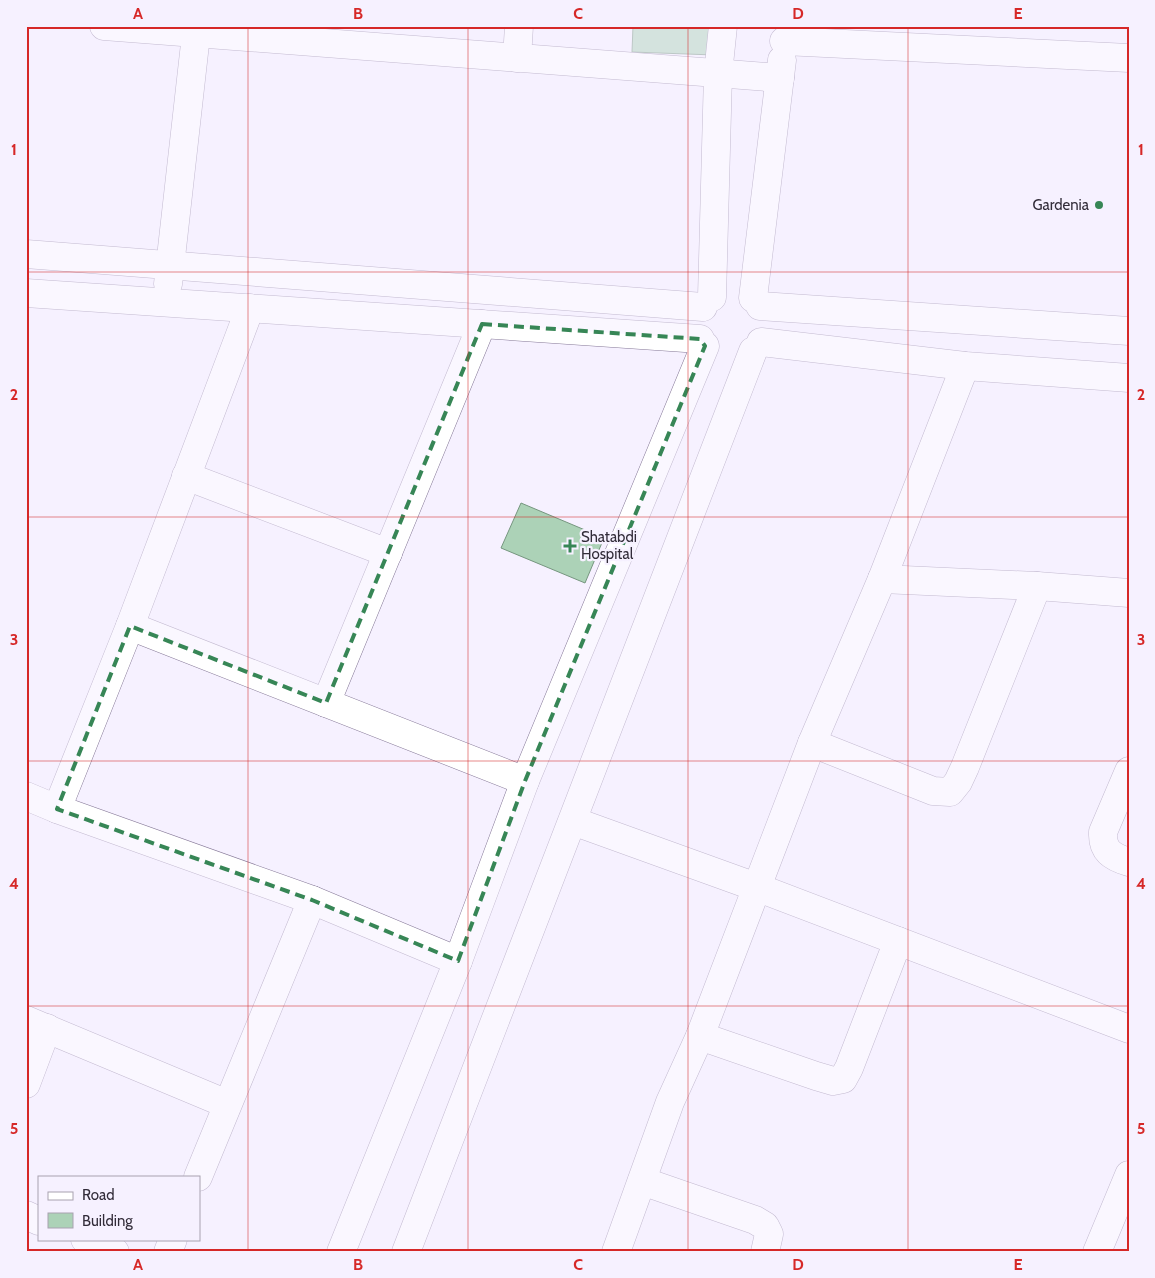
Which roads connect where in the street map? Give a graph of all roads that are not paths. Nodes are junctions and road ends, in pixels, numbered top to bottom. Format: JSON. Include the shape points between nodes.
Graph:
{"nodes":[{"id":1,"x":104,"y":26,"type":"edge"},
{"id":2,"x":520,"y":26,"type":"edge"},
{"id":3,"x":722,"y":26,"type":"edge"},
{"id":4,"x":197,"y":30,"type":"edge"},
{"id":5,"x":784,"y":34,"type":"edge"},
{"id":6,"x":517,"y":58,"type":"junction"},
{"id":7,"x":1129,"y":58,"type":"edge"},
{"id":8,"x":718,"y":74,"type":"junction"},
{"id":9,"x":780,"y":78,"type":"junction"},
{"id":10,"x":26,"y":254,"type":"edge"},
{"id":11,"x":170,"y":265,"type":"junction"},
{"id":12,"x":26,"y":293,"type":"edge"},
{"id":13,"x":707,"y":302,"type":"junction"},
{"id":14,"x":756,"y":302,"type":"junction"},
{"id":15,"x":166,"y":303,"type":"junction"},
{"id":16,"x":250,"y":308,"type":"junction"},
{"id":17,"x":482,"y":324,"type":"junction"},
{"id":18,"x":1129,"y":331,"type":"edge"},
{"id":19,"x":703,"y":342,"type":"junction"},
{"id":20,"x":757,"y":347,"type":"junction"},
{"id":21,"x":965,"y":366,"type":"junction"},
{"id":22,"x":1129,"y":378,"type":"edge"},
{"id":23,"x":186,"y":476,"type":"junction"},
{"id":24,"x":388,"y":553,"type":"junction"},
{"id":25,"x":882,"y":580,"type":"junction"},
{"id":26,"x":1037,"y":586,"type":"junction"},
{"id":27,"x":1129,"y":593,"type":"edge"},
{"id":28,"x":130,"y":626,"type":"junction"},
{"id":29,"x":326,"y":703,"type":"junction"},
{"id":30,"x":812,"y":743,"type":"junction"},
{"id":31,"x":1129,"y":771,"type":"edge"},
{"id":32,"x":525,"y":781,"type":"junction"},
{"id":33,"x":26,"y":796,"type":"edge"},
{"id":34,"x":57,"y":808,"type":"junction"},
{"id":35,"x":573,"y":821,"type":"junction"},
{"id":36,"x":1129,"y":862,"type":"edge"},
{"id":37,"x":756,"y":888,"type":"junction"},
{"id":38,"x":312,"y":900,"type":"junction"},
{"id":39,"x":898,"y":941,"type":"junction"},
{"id":40,"x":458,"y":961,"type":"junction"},
{"id":41,"x":36,"y":1024,"type":"edge"},
{"id":42,"x":1129,"y":1029,"type":"edge"},
{"id":43,"x":700,"y":1036,"type":"junction"},
{"id":44,"x":26,"y":1084,"type":"edge"},
{"id":45,"x":227,"y":1104,"type":"junction"},
{"id":46,"x":1129,"y":1175,"type":"edge"},
{"id":47,"x":198,"y":1176,"type":"edge"},
{"id":48,"x":642,"y":1181,"type":"junction"},
{"id":49,"x":26,"y":1216,"type":"edge"},
{"id":50,"x":38,"y":1221,"type":"edge"},
{"id":51,"x":86,"y":1240,"type":"edge"},
{"id":52,"x":173,"y":1240,"type":"edge"},
{"id":53,"x":115,"y":1252,"type":"edge"},
{"id":54,"x":168,"y":1252,"type":"edge"},
{"id":55,"x":341,"y":1252,"type":"edge"},
{"id":56,"x":406,"y":1252,"type":"edge"},
{"id":57,"x":616,"y":1252,"type":"edge"},
{"id":58,"x":766,"y":1252,"type":"edge"},
{"id":59,"x":1096,"y":1252,"type":"edge"}],
"edges":[{"from":1,"to":4,"type":"street"},
{"from":2,"to":6,"type":"street"},
{"from":3,"to":8,"type":"street"},
{"from":4,"to":6,"type":"street"},
{"from":4,"to":11,"type":"street"},
{"from":5,"to":7,"type":"street"},
{"from":5,"to":9,"type":"street"},
{"from":6,"to":8,"type":"street"},
{"from":8,"to":9,"type":"street"},
{"from":8,"to":13,"type":"street"},
{"from":9,"to":14,"type":"street"},
{"from":10,"to":11,"type":"street"},
{"from":11,"to":13,"type":"street"},
{"from":11,"to":15,"type":"street"},
{"from":12,"to":15,"type":"street"},
{"from":13,"to":14,"type":"street","via":[[722,292],[732,291],[743,293]]},
{"from":13,"to":19,"type":"street","via":[[698,317]]},
{"from":14,"to":18,"type":"street"},
{"from":14,"to":20,"type":"street","via":[[765,324]]},
{"from":15,"to":16,"type":"street"},
{"from":16,"to":17,"type":"street"},
{"from":16,"to":23,"type":"street"},
{"from":17,"to":19,"type":"street"},
{"from":17,"to":24,"type":"street"},
{"from":19,"to":20,"type":"street","via":[[713,354],[723,358],[744,357]]},
{"from":19,"to":32,"type":"street"},
{"from":20,"to":21,"type":"street"},
{"from":20,"to":35,"type":"street"},
{"from":21,"to":22,"type":"street"},
{"from":21,"to":25,"type":"street"},
{"from":23,"to":24,"type":"street"},
{"from":23,"to":28,"type":"street"},
{"from":24,"to":29,"type":"street"},
{"from":25,"to":26,"type":"street"},
{"from":25,"to":30,"type":"street"},
{"from":26,"to":27,"type":"street"},
{"from":26,"to":30,"type":"street","via":[[965,768],[950,792],[933,791]]},
{"from":28,"to":29,"type":"street"},
{"from":28,"to":34,"type":"street"},
{"from":29,"to":32,"type":"street"},
{"from":30,"to":37,"type":"street"},
{"from":31,"to":36,"type":"street","via":[[1103,842],[1107,851]]},
{"from":32,"to":40,"type":"street"},
{"from":33,"to":34,"type":"street"},
{"from":34,"to":38,"type":"street"},
{"from":35,"to":37,"type":"street"},
{"from":35,"to":56,"type":"street"},
{"from":37,"to":39,"type":"street"},
{"from":37,"to":43,"type":"street"},
{"from":38,"to":40,"type":"street"},
{"from":38,"to":45,"type":"street"},
{"from":39,"to":42,"type":"street"},
{"from":39,"to":43,"type":"street","via":[[843,1079],[833,1081],[816,1076]]},
{"from":40,"to":55,"type":"street"},
{"from":41,"to":44,"type":"street"},
{"from":41,"to":45,"type":"street"},
{"from":43,"to":48,"type":"street","via":[[670,1102]]},
{"from":45,"to":47,"type":"street"},
{"from":46,"to":59,"type":"street"},
{"from":48,"to":57,"type":"street"},
{"from":48,"to":58,"type":"street","via":[[760,1223],[769,1234]]},
{"from":49,"to":50,"type":"street"},
{"from":51,"to":53,"type":"street"},
{"from":52,"to":54,"type":"street"}]}
